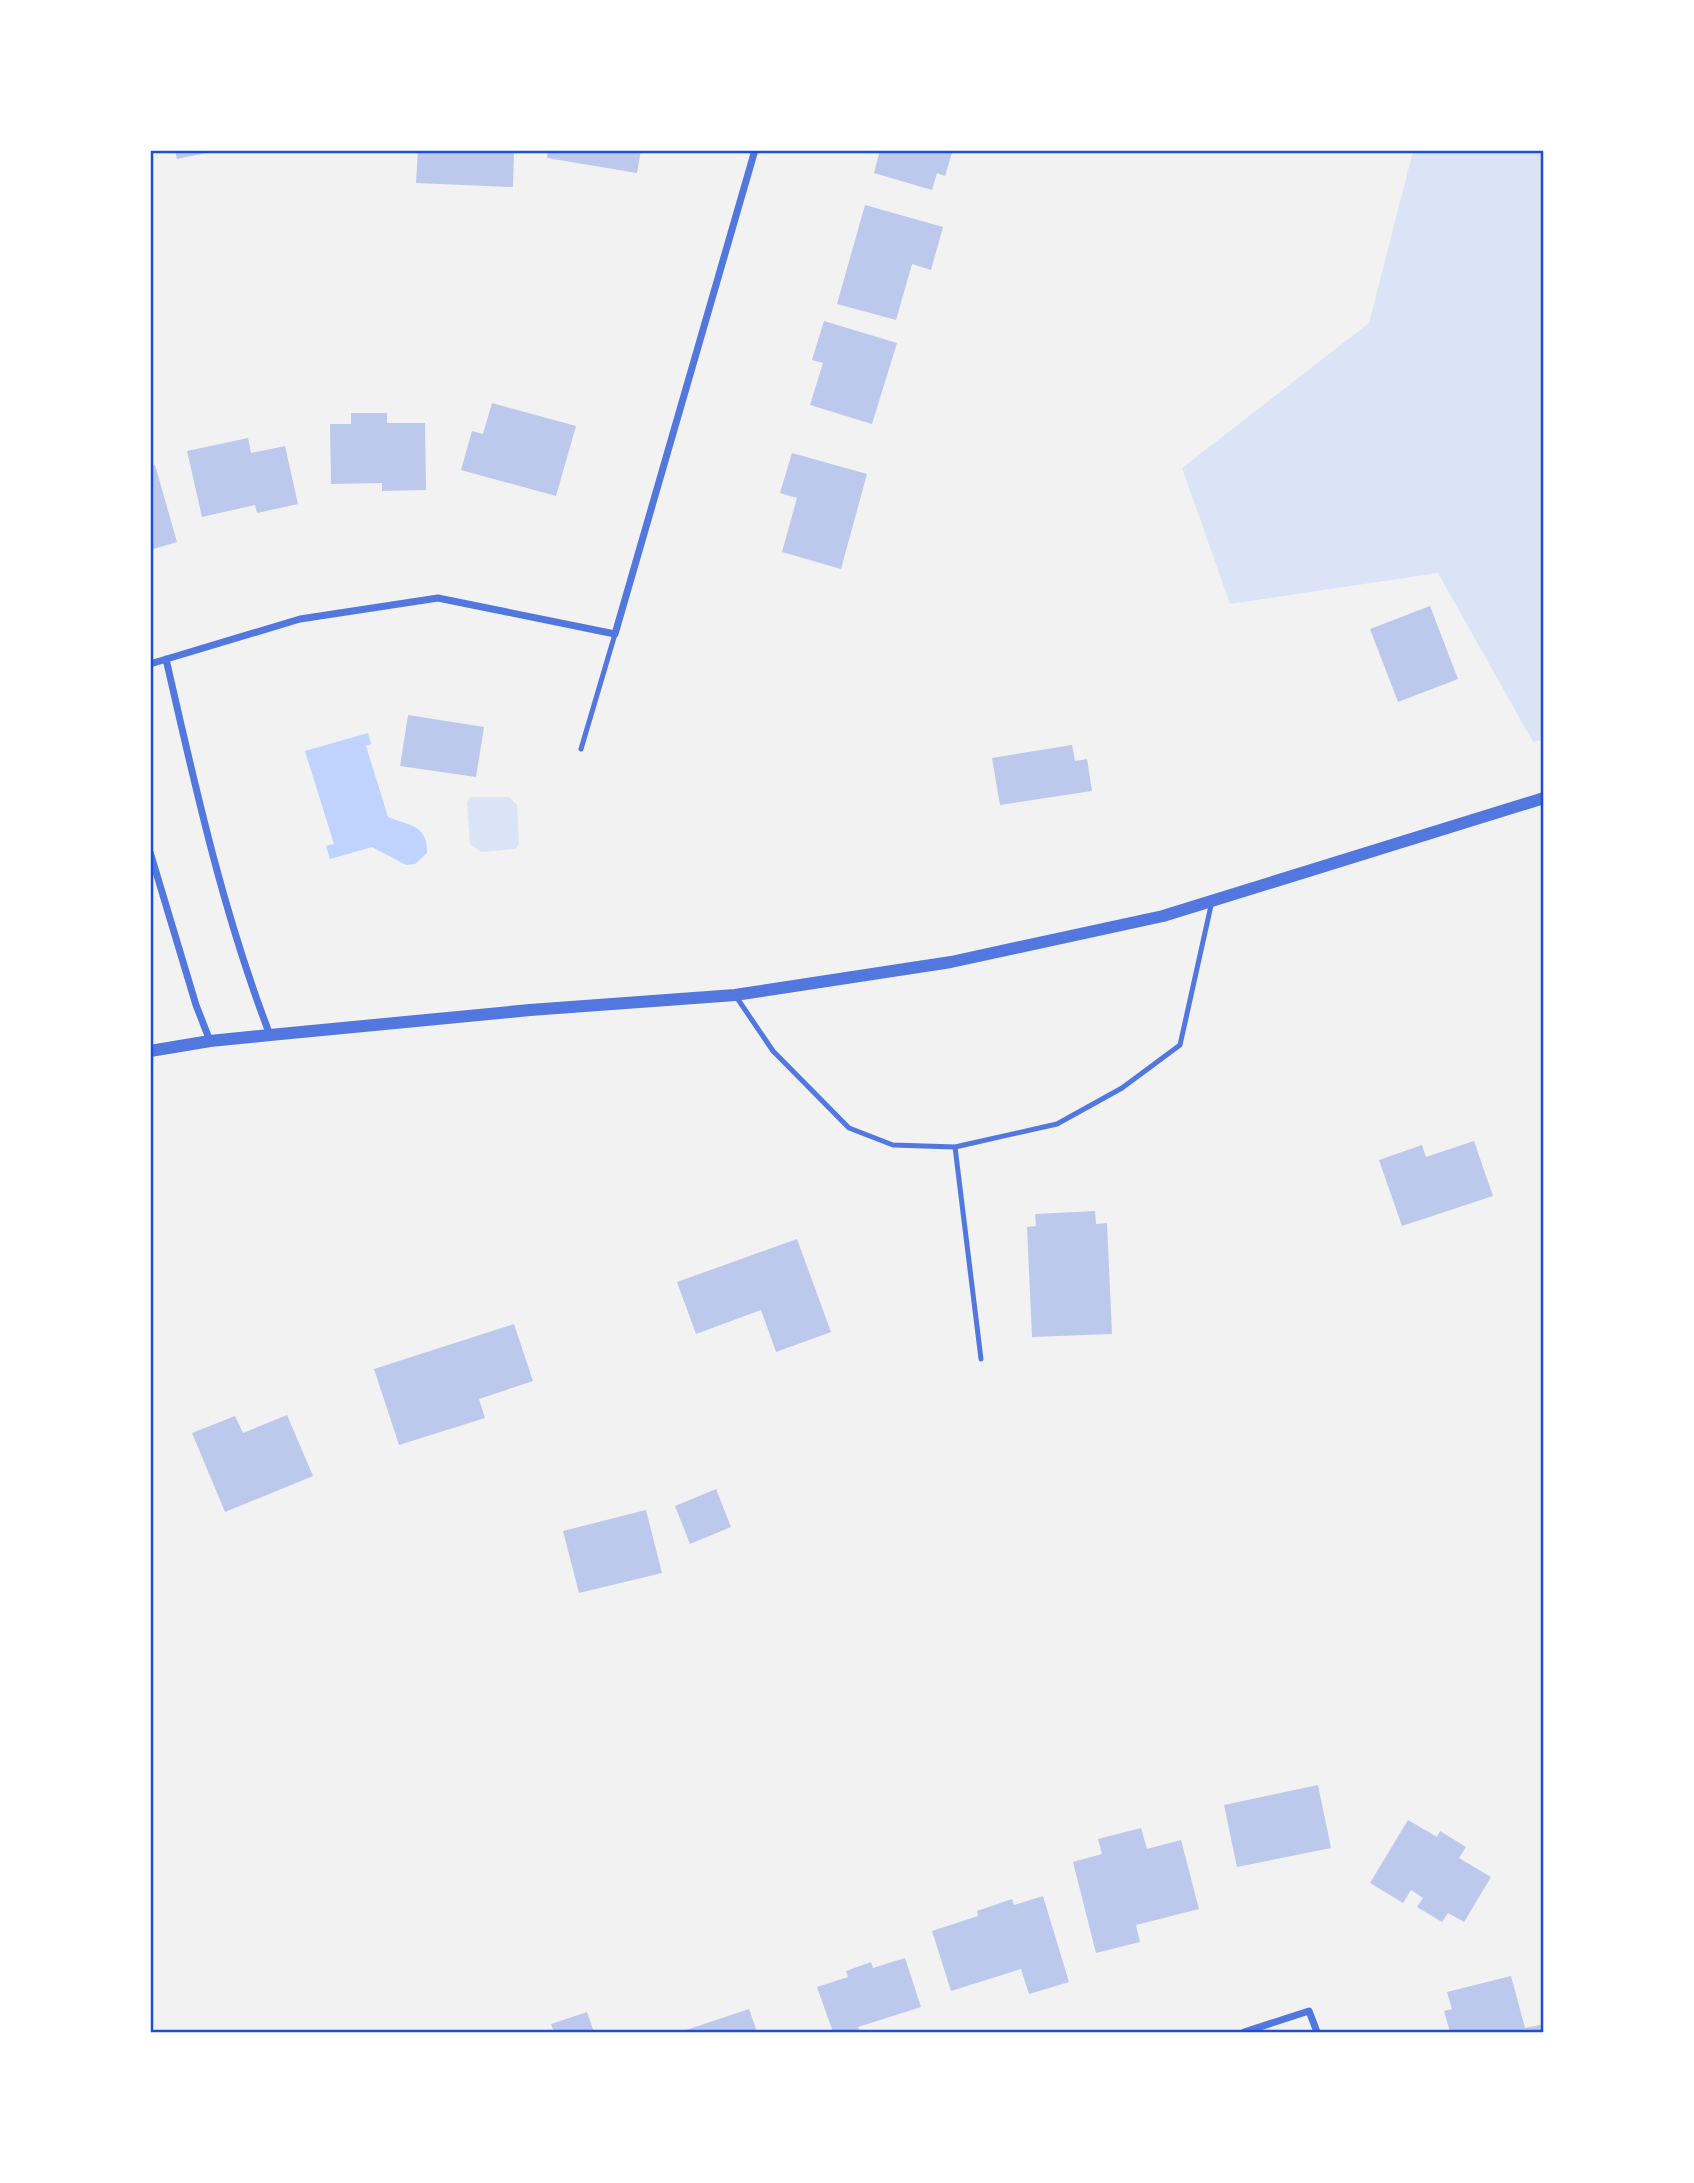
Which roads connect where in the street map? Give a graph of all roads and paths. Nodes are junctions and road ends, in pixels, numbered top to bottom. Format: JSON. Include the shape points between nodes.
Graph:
{"nodes":[{"id":1,"x":755,"y":150,"type":"edge"},
{"id":2,"x":615,"y":634,"type":"junction"},
{"id":3,"x":166,"y":659,"type":"junction"},
{"id":4,"x":150,"y":664,"type":"edge"},
{"id":5,"x":581,"y":750,"type":"dead end"},
{"id":6,"x":1544,"y":798,"type":"edge"},
{"id":7,"x":150,"y":852,"type":"edge"},
{"id":8,"x":1212,"y":901,"type":"junction"},
{"id":9,"x":735,"y":995,"type":"junction"},
{"id":10,"x":270,"y":1035,"type":"junction"},
{"id":11,"x":209,"y":1041,"type":"junction"},
{"id":12,"x":150,"y":1051,"type":"edge"},
{"id":13,"x":955,"y":1147,"type":"junction"},
{"id":14,"x":981,"y":1359,"type":"dead end"},
{"id":15,"x":1244,"y":2032,"type":"edge"},
{"id":16,"x":1317,"y":2032,"type":"edge"}],
"edges":[{"from":1,"to":2,"type":"street"},
{"from":2,"to":3,"type":"street","via":[[438,598],[300,619]]},
{"from":2,"to":5,"type":"lane"},
{"from":3,"to":4,"type":"street"},
{"from":3,"to":10,"type":"street","via":[[212,857]]},
{"from":6,"to":8,"type":"street"},
{"from":7,"to":11,"type":"street"},
{"from":8,"to":9,"type":"street","via":[[951,962]]},
{"from":8,"to":13,"type":"lane","via":[[1180,1045],[1122,1088],[1057,1124]]},
{"from":9,"to":10,"type":"street"},
{"from":9,"to":13,"type":"lane","via":[[773,1051],[849,1128],[893,1145]]},
{"from":10,"to":11,"type":"street"},
{"from":11,"to":12,"type":"street"},
{"from":13,"to":14,"type":"lane"},
{"from":15,"to":16,"type":"street","via":[[1309,2011]]}]}
